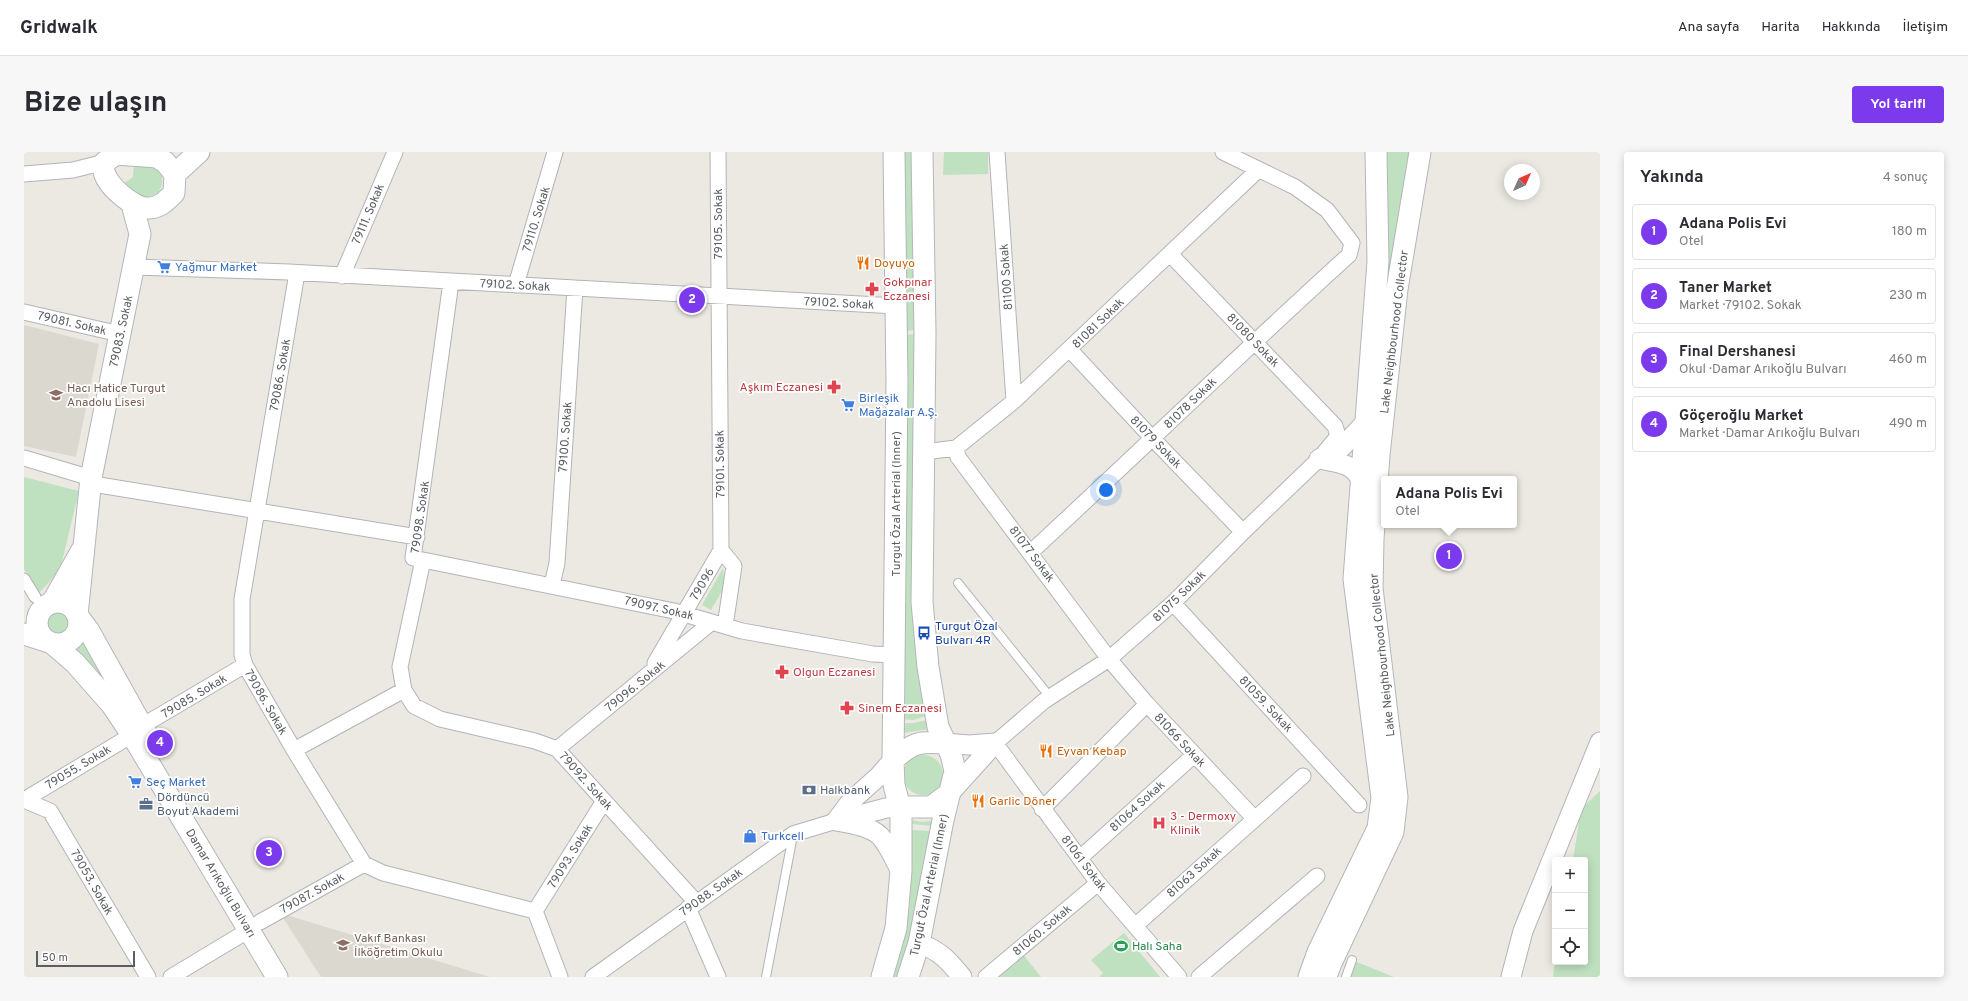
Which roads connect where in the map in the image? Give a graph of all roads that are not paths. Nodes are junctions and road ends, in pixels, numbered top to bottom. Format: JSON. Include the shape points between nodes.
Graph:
{"nodes":[{"id":1,"x":199,"y":152,"type":"edge"},
{"id":2,"x":395,"y":152,"type":"edge"},
{"id":3,"x":555,"y":152,"type":"edge"},
{"id":4,"x":718,"y":152,"type":"edge"},
{"id":5,"x":894,"y":152,"type":"edge"},
{"id":6,"x":922,"y":152,"type":"edge"},
{"id":7,"x":997,"y":152,"type":"edge"},
{"id":8,"x":1223,"y":152,"type":"edge"},
{"id":9,"x":1376,"y":152,"type":"edge"},
{"id":10,"x":1420,"y":152,"type":"edge"},
{"id":11,"x":134,"y":153,"type":"edge"},
{"id":12,"x":107,"y":163,"type":"edge"},
{"id":13,"x":1258,"y":170,"type":"junction"},
{"id":14,"x":24,"y":174,"type":"edge"},
{"id":15,"x":175,"y":174,"type":"junction"},
{"id":16,"x":132,"y":204,"type":"junction"},
{"id":17,"x":161,"y":205,"type":"junction"},
{"id":18,"x":140,"y":234,"type":"junction"},
{"id":19,"x":1170,"y":254,"type":"junction"},
{"id":20,"x":134,"y":267,"type":"junction"},
{"id":21,"x":297,"y":273,"type":"junction"},
{"id":22,"x":342,"y":276,"type":"junction"},
{"id":23,"x":451,"y":282,"type":"junction"},
{"id":24,"x":516,"y":285,"type":"junction"},
{"id":25,"x":575,"y":288,"type":"junction"},
{"id":26,"x":718,"y":296,"type":"junction"},
{"id":27,"x":896,"y":306,"type":"junction"},
{"id":28,"x":24,"y":312,"type":"edge"},
{"id":29,"x":120,"y":334,"type":"junction"},
{"id":30,"x":1255,"y":341,"type":"junction"},
{"id":31,"x":1070,"y":350,"type":"junction"},
{"id":32,"x":1014,"y":401,"type":"junction"},
{"id":33,"x":1366,"y":422,"type":"junction"},
{"id":34,"x":1335,"y":426,"type":"joint"},
{"id":35,"x":1153,"y":439,"type":"junction"},
{"id":36,"x":956,"y":448,"type":"junction"},
{"id":37,"x":924,"y":452,"type":"junction"},
{"id":38,"x":24,"y":458,"type":"edge"},
{"id":39,"x":1319,"y":459,"type":"junction"},
{"id":40,"x":91,"y":478,"type":"junction"},
{"id":41,"x":1361,"y":480,"type":"junction"},
{"id":42,"x":257,"y":510,"type":"junction"},
{"id":43,"x":1243,"y":532,"type":"junction"},
{"id":44,"x":417,"y":537,"type":"junction"},
{"id":45,"x":83,"y":547,"type":"junction"},
{"id":46,"x":721,"y":550,"type":"junction"},
{"id":47,"x":1031,"y":552,"type":"junction"},
{"id":48,"x":423,"y":560,"type":"junction"},
{"id":49,"x":24,"y":579,"type":"edge"},
{"id":50,"x":958,"y":583,"type":"dead end"},
{"id":51,"x":552,"y":585,"type":"junction"},
{"id":52,"x":37,"y":603,"type":"edge"},
{"id":53,"x":1173,"y":603,"type":"junction"},
{"id":54,"x":684,"y":613,"type":"junction"},
{"id":55,"x":77,"y":615,"type":"junction"},
{"id":56,"x":718,"y":624,"type":"junction"},
{"id":57,"x":24,"y":634,"type":"edge"},
{"id":58,"x":52,"y":643,"type":"junction"},
{"id":59,"x":894,"y":655,"type":"junction"},
{"id":60,"x":1110,"y":659,"type":"junction"},
{"id":61,"x":245,"y":665,"type":"junction"},
{"id":62,"x":644,"y":678,"type":"junction"},
{"id":63,"x":404,"y":690,"type":"junction"},
{"id":64,"x":1050,"y":697,"type":"junction"},
{"id":65,"x":1147,"y":704,"type":"junction"},
{"id":66,"x":137,"y":731,"type":"junction"},
{"id":67,"x":1600,"y":742,"type":"edge"},
{"id":68,"x":944,"y":743,"type":"junction"},
{"id":69,"x":995,"y":743,"type":"junction"},
{"id":70,"x":557,"y":748,"type":"junction"},
{"id":71,"x":294,"y":750,"type":"junction"},
{"id":72,"x":1194,"y":755,"type":"junction"},
{"id":73,"x":893,"y":760,"type":"junction"},
{"id":74,"x":1303,"y":776,"type":"dead end"},
{"id":75,"x":950,"y":793,"type":"junction"},
{"id":76,"x":24,"y":800,"type":"edge"},
{"id":77,"x":604,"y":801,"type":"junction"},
{"id":78,"x":1359,"y":805,"type":"dead end"},
{"id":79,"x":900,"y":807,"type":"junction"},
{"id":80,"x":1042,"y":809,"type":"junction"},
{"id":81,"x":1254,"y":818,"type":"junction"},
{"id":82,"x":836,"y":821,"type":"junction"},
{"id":83,"x":793,"y":834,"type":"junction"},
{"id":84,"x":1080,"y":858,"type":"junction"},
{"id":85,"x":364,"y":864,"type":"junction"},
{"id":86,"x":901,"y":871,"type":"junction"},
{"id":87,"x":1317,"y":876,"type":"dead end"},
{"id":88,"x":1098,"y":883,"type":"junction"},
{"id":89,"x":692,"y":905,"type":"junction"},
{"id":90,"x":535,"y":912,"type":"junction"},
{"id":91,"x":254,"y":926,"type":"junction"},
{"id":92,"x":1135,"y":926,"type":"junction"},
{"id":93,"x":919,"y":943,"type":"junction"},
{"id":94,"x":1352,"y":960,"type":"dead end"},
{"id":95,"x":148,"y":977,"type":"edge"},
{"id":96,"x":171,"y":977,"type":"edge"},
{"id":97,"x":277,"y":977,"type":"edge"},
{"id":98,"x":293,"y":977,"type":"edge"},
{"id":99,"x":560,"y":977,"type":"edge"},
{"id":100,"x":593,"y":977,"type":"edge"},
{"id":101,"x":718,"y":977,"type":"edge"},
{"id":102,"x":766,"y":977,"type":"edge"},
{"id":103,"x":882,"y":977,"type":"edge"},
{"id":104,"x":908,"y":977,"type":"edge"},
{"id":105,"x":962,"y":977,"type":"edge"},
{"id":106,"x":986,"y":977,"type":"edge"},
{"id":107,"x":1178,"y":977,"type":"edge"},
{"id":108,"x":1199,"y":977,"type":"edge"},
{"id":109,"x":1309,"y":977,"type":"edge"},
{"id":110,"x":1326,"y":977,"type":"edge"},
{"id":111,"x":1346,"y":977,"type":"edge"},
{"id":112,"x":1511,"y":977,"type":"edge"}],
"edges":[{"from":1,"to":15,"type":"main road"},
{"from":2,"to":22,"type":"street","name":"79111. Sokak"},
{"from":3,"to":24,"type":"street","name":"79110. Sokak"},
{"from":4,"to":26,"type":"street","name":"79105. Sokak"},
{"from":5,"to":27,"type":"main road","name":"Turgut Özal Arterial (Inner)"},
{"from":6,"to":37,"type":"main road"},
{"from":7,"to":32,"type":"street","name":"81100 Sokak"},
{"from":8,"to":13,"type":"street"},
{"from":9,"to":33,"type":"main road","name":"Lake Neighbourhood Collector","via":[[1378,261]]},
{"from":10,"to":110,"type":"main road","name":"Lake Neighbourhood Collector","via":[[1397,289],[1379,455],[1373,539],[1372,588],[1398,797],[1393,832]]},
{"from":11,"to":12,"type":"main road","via":[[116,154]]},
{"from":11,"to":15,"type":"main road","via":[[156,157],[165,162]]},
{"from":12,"to":14,"type":"street","via":[[73,170]]},
{"from":12,"to":16,"type":"main road"},
{"from":13,"to":19,"type":"street","name":"81081 Sokak"},
{"from":13,"to":30,"type":"street","name":"81078 Sokak","via":[[1295,187],[1327,210],[1352,243],[1349,255]]},
{"from":15,"to":17,"type":"main road","via":[[174,193]]},
{"from":16,"to":17,"type":"main road","via":[[148,209]]},
{"from":16,"to":18,"type":"main road"},
{"from":17,"to":18,"type":"main road"},
{"from":18,"to":20,"type":"main road","name":"79083. Sokak"},
{"from":19,"to":30,"type":"street","name":"81080 Sokak"},
{"from":19,"to":31,"type":"street","name":"81081 Sokak"},
{"from":20,"to":21,"type":"street","name":"79102. Sokak"},
{"from":20,"to":29,"type":"main road","name":"79083. Sokak"},
{"from":21,"to":22,"type":"street","name":"79102. Sokak"},
{"from":21,"to":42,"type":"street","name":"79086. Sokak"},
{"from":22,"to":23,"type":"street","name":"79102. Sokak"},
{"from":23,"to":24,"type":"street","name":"79102. Sokak"},
{"from":23,"to":44,"type":"street","name":"79098. Sokak"},
{"from":24,"to":25,"type":"street","name":"79102. Sokak"},
{"from":25,"to":26,"type":"street","name":"79102. Sokak"},
{"from":25,"to":51,"type":"street","name":"79100. Sokak","via":[[557,563]]},
{"from":26,"to":27,"type":"street","name":"79102. Sokak"},
{"from":26,"to":46,"type":"street","name":"79101. Sokak"},
{"from":27,"to":59,"type":"main road","name":"Turgut Özal Arterial (Inner)"},
{"from":28,"to":29,"type":"street","name":"79081. Sokak"},
{"from":29,"to":40,"type":"main road","name":"79083. Sokak"},
{"from":30,"to":34,"type":"street","name":"81080 Sokak"},
{"from":30,"to":35,"type":"street","name":"81078 Sokak"},
{"from":31,"to":32,"type":"street","name":"81081 Sokak"},
{"from":31,"to":35,"type":"street","name":"81079 Sokak"},
{"from":32,"to":36,"type":"street","name":"81081 Sokak"},
{"from":33,"to":39,"type":"street","via":[[1342,447]]},
{"from":33,"to":41,"type":"main road","name":"Lake Neighbourhood Collector"},
{"from":34,"to":39,"type":"street","name":"81075 Sokak","via":[[1338,436]]},
{"from":35,"to":43,"type":"street","name":"81079 Sokak"},
{"from":35,"to":47,"type":"street","name":"81078 Sokak"},
{"from":36,"to":37,"type":"street"},
{"from":36,"to":47,"type":"street","name":"81077 Sokak","via":[[958,457]]},
{"from":37,"to":68,"type":"main road","via":[[921,549],[924,634],[938,727]]},
{"from":38,"to":40,"type":"street"},
{"from":39,"to":41,"type":"street","via":[[1353,468]]},
{"from":39,"to":43,"type":"street","name":"81075 Sokak"},
{"from":40,"to":42,"type":"street","via":[[101,486]]},
{"from":40,"to":45,"type":"main road","name":"79083. Sokak"},
{"from":41,"to":109,"type":"main road","name":"Lake Neighbourhood Collector","via":[[1354,580],[1382,798],[1378,828],[1318,952]]},
{"from":42,"to":44,"type":"street"},
{"from":42,"to":61,"type":"street","name":"79086. Sokak","via":[[242,599],[242,655]]},
{"from":43,"to":53,"type":"street","name":"81075 Sokak"},
{"from":44,"to":48,"type":"street","name":"79098. Sokak","via":[[413,558]]},
{"from":45,"to":52,"type":"main road"},
{"from":45,"to":55,"type":"main road","name":"79083. Sokak"},
{"from":46,"to":54,"type":"street","name":"79096"},
{"from":46,"to":56,"type":"street","via":[[734,566]]},
{"from":47,"to":60,"type":"street","name":"81077 Sokak"},
{"from":48,"to":51,"type":"street","name":"79097. Sokak"},
{"from":48,"to":63,"type":"street","name":"79098. Sokak","via":[[400,667]]},
{"from":49,"to":52,"type":"street"},
{"from":50,"to":64,"type":"lane"},
{"from":51,"to":54,"type":"street","name":"79097. Sokak"},
{"from":52,"to":55,"type":"main road","via":[[64,603]]},
{"from":52,"to":58,"type":"main road","via":[[41,611],[37,624],[41,636]]},
{"from":53,"to":60,"type":"street","name":"81075 Sokak"},
{"from":53,"to":78,"type":"street","name":"81059. Sokak"},
{"from":54,"to":56,"type":"street","name":"79097. Sokak"},
{"from":54,"to":62,"type":"street","name":"79096","via":[[663,652]]},
{"from":55,"to":58,"type":"main road","via":[[78,628],[71,640]]},
{"from":55,"to":66,"type":"main road","name":"Damar Arıkoğlu Bulvarı","via":[[89,631]]},
{"from":56,"to":59,"type":"street","name":"79097. Sokak","via":[[742,631]]},
{"from":56,"to":62,"type":"street","name":"79096. Sokak"},
{"from":57,"to":58,"type":"main road","name":"Damar Arıkoğlu Bulvarı"},
{"from":58,"to":66,"type":"main road","name":"Damar Arıkoğlu Bulvarı"},
{"from":59,"to":73,"type":"main road","name":"Turgut Özal Arterial (Inner)"},
{"from":60,"to":64,"type":"street","name":"81075 Sokak"},
{"from":60,"to":65,"type":"street","name":"81066 Sokak"},
{"from":61,"to":66,"type":"street","name":"79085. Sokak"},
{"from":61,"to":71,"type":"street","name":"79086. Sokak"},
{"from":62,"to":70,"type":"street","name":"79096. Sokak"},
{"from":63,"to":70,"type":"street","name":"79092. Sokak","via":[[414,706],[440,719]]},
{"from":63,"to":71,"type":"street"},
{"from":64,"to":69,"type":"street","name":"81075 Sokak"},
{"from":65,"to":72,"type":"street","name":"81066 Sokak"},
{"from":65,"to":80,"type":"street"},
{"from":66,"to":76,"type":"street","name":"79055. Sokak"},
{"from":66,"to":91,"type":"main road","name":"Damar Arıkoğlu Bulvarı"},
{"from":67,"to":112,"type":"street","via":[[1523,931]]},
{"from":68,"to":69,"type":"street","via":[[969,746]]},
{"from":68,"to":73,"type":"main road","via":[[913,744]]},
{"from":68,"to":75,"type":"main road","via":[[951,754],[955,771]]},
{"from":69,"to":75,"type":"street"},
{"from":69,"to":80,"type":"street","name":"81061 Sokak"},
{"from":70,"to":77,"type":"street","name":"79092. Sokak"},
{"from":71,"to":85,"type":"street","name":"79086. Sokak"},
{"from":72,"to":81,"type":"street","name":"81066 Sokak"},
{"from":72,"to":84,"type":"street","name":"81064 Sokak"},
{"from":73,"to":79,"type":"main road","via":[[894,785]]},
{"from":73,"to":82,"type":"street","via":[[851,801]]},
{"from":74,"to":81,"type":"street","name":"81063 Sokak"},
{"from":75,"to":79,"type":"main road","via":[[931,807]]},
{"from":75,"to":93,"type":"main road","name":"Turgut Özal Arterial (Inner)"},
{"from":76,"to":95,"type":"street","name":"79053. Sokak","via":[[50,810]]},
{"from":77,"to":89,"type":"street","name":"79092. Sokak"},
{"from":77,"to":90,"type":"street","name":"79093. Sokak"},
{"from":79,"to":82,"type":"street","via":[[886,808]]},
{"from":79,"to":86,"type":"main road","name":"Turgut Özal Arterial (Inner)"},
{"from":80,"to":84,"type":"street","name":"81061 Sokak"},
{"from":81,"to":92,"type":"street","name":"81063 Sokak"},
{"from":82,"to":83,"type":"street","name":"79088. Sokak"},
{"from":82,"to":86,"type":"street","via":[[868,829],[877,834]]},
{"from":83,"to":89,"type":"street","name":"79088. Sokak"},
{"from":83,"to":102,"type":"lane"},
{"from":84,"to":88,"type":"street","name":"81061 Sokak"},
{"from":85,"to":90,"type":"street","via":[[383,873]]},
{"from":85,"to":91,"type":"street","name":"79087. Sokak"},
{"from":86,"to":103,"type":"main road","name":"Turgut Özal Arterial (Inner)","via":[[896,928]]},
{"from":87,"to":108,"type":"street"},
{"from":88,"to":92,"type":"street","name":"81061 Sokak"},
{"from":88,"to":106,"type":"street","name":"81060. Sokak"},
{"from":89,"to":100,"type":"street","name":"79088. Sokak"},
{"from":89,"to":101,"type":"street","name":"79092. Sokak"},
{"from":90,"to":99,"type":"street"},
{"from":91,"to":96,"type":"street","name":"79087. Sokak"},
{"from":91,"to":97,"type":"main road","name":"Damar Arıkoğlu Bulvarı"},
{"from":91,"to":98,"type":"main road","name":"Damar Arıkoğlu Bulvarı"},
{"from":92,"to":107,"type":"street","name":"81061 Sokak"},
{"from":93,"to":104,"type":"main road","name":"Turgut Özal Arterial (Inner)"},
{"from":93,"to":105,"type":"street","via":[[934,949],[949,961]]},
{"from":94,"to":111,"type":"lane"}]}
